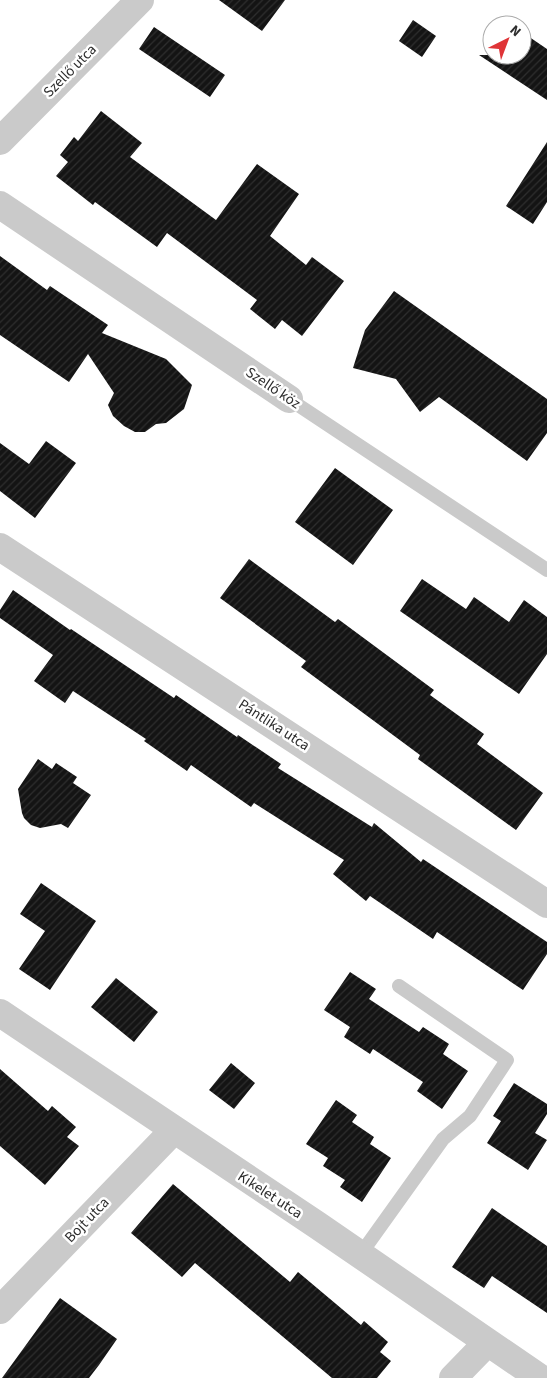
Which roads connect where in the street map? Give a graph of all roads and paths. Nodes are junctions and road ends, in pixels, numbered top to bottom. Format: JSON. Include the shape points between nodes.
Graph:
{"nodes":[{"id":1,"x":140,"y":0,"type":"edge"},
{"id":2,"x":0,"y":141,"type":"edge"},
{"id":3,"x":0,"y":205,"type":"edge"},
{"id":4,"x":289,"y":399,"type":"joint"},
{"id":5,"x":0,"y":547,"type":"edge"},
{"id":6,"x":547,"y":570,"type":"edge"},
{"id":7,"x":547,"y":904,"type":"edge"},
{"id":8,"x":399,"y":986,"type":"dead end"},
{"id":9,"x":0,"y":1013,"type":"edge"},
{"id":10,"x":173,"y":1131,"type":"junction"},
{"id":11,"x":360,"y":1255,"type":"junction"},
{"id":12,"x":0,"y":1310,"type":"edge"},
{"id":13,"x":488,"y":1343,"type":"junction"},
{"id":14,"x":453,"y":1378,"type":"edge"},
{"id":15,"x":540,"y":1378,"type":"edge"}],
"edges":[{"from":1,"to":2,"type":"street","name":"Szellő utca"},
{"from":3,"to":4,"type":"street","name":"Szellő köz"},
{"from":4,"to":6,"type":"lane","name":"Szellő köz"},
{"from":5,"to":7,"type":"street","name":"Pántlika utca"},
{"from":8,"to":11,"type":"lane","via":[[507,1060],[470,1116],[443,1139]]},
{"from":9,"to":10,"type":"street","name":"Kikelet utca"},
{"from":10,"to":11,"type":"street","name":"Kikelet utca"},
{"from":10,"to":12,"type":"street","name":"Bojt utca"},
{"from":11,"to":13,"type":"street","name":"Kikelet utca"},
{"from":13,"to":14,"type":"street"},
{"from":13,"to":15,"type":"street","name":"Kikelet utca"}]}
